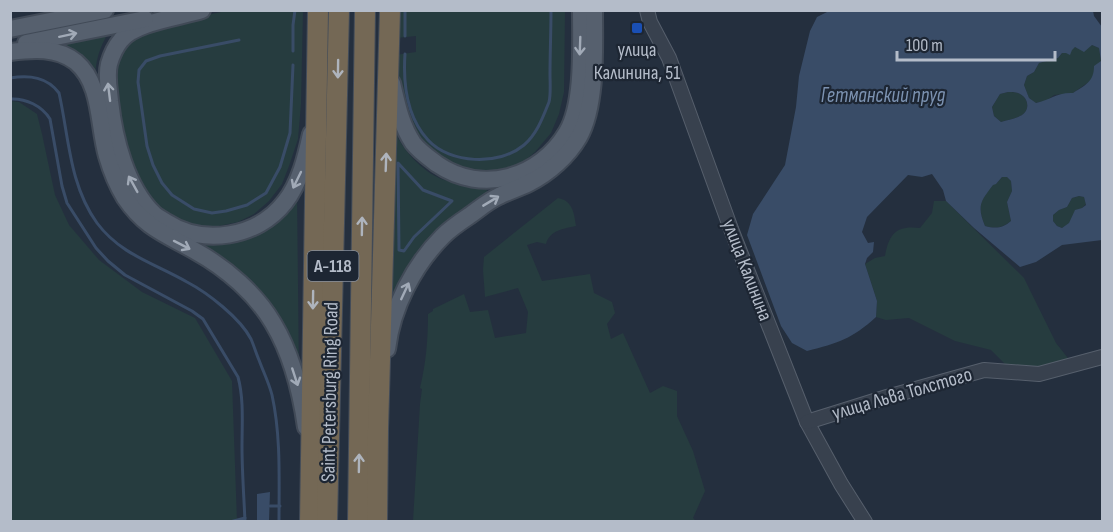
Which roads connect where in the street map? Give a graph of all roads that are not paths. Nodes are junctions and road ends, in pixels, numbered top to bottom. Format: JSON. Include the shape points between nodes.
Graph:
{"nodes":[{"id":1,"x":64,"y":10,"type":"edge"},
{"id":2,"x":105,"y":10,"type":"edge"},
{"id":3,"x":184,"y":10,"type":"edge"},
{"id":4,"x":202,"y":10,"type":"edge"},
{"id":5,"x":318,"y":10,"type":"edge"},
{"id":6,"x":339,"y":10,"type":"edge"},
{"id":7,"x":365,"y":10,"type":"edge"},
{"id":8,"x":390,"y":10,"type":"edge"},
{"id":9,"x":581,"y":10,"type":"edge"},
{"id":10,"x":594,"y":10,"type":"edge"},
{"id":11,"x":647,"y":10,"type":"edge"},
{"id":12,"x":10,"y":28,"type":"edge"},
{"id":13,"x":10,"y":45,"type":"edge"},
{"id":14,"x":10,"y":52,"type":"edge"},
{"id":15,"x":388,"y":67,"type":"junction"},
{"id":16,"x":315,"y":116,"type":"junction"},
{"id":17,"x":1102,"y":357,"type":"edge"},
{"id":18,"x":807,"y":422,"type":"junction"},
{"id":19,"x":378,"y":430,"type":"junction"},
{"id":20,"x":312,"y":463,"type":"junction"},
{"id":21,"x":310,"y":522,"type":"edge"},
{"id":22,"x":327,"y":522,"type":"edge"},
{"id":23,"x":358,"y":522,"type":"edge"},
{"id":24,"x":377,"y":522,"type":"edge"},
{"id":25,"x":865,"y":522,"type":"edge"}],
"edges":[{"from":1,"to":12,"type":"main road"},
{"from":2,"to":12,"type":"main road"},
{"from":13,"to":3,"type":"main road","one_way":true},
{"from":16,"to":4,"type":"main road","one_way":true,"via":[[300,174],[286,202],[269,219],[242,232],[202,236],[172,226],[155,215],[128,175],[119,150],[111,109],[109,65],[128,34],[151,23]]},
{"from":5,"to":16,"type":"highway"},
{"from":6,"to":22,"type":"highway","name":"Saint Petersburg Ring Road","number":"А-118","one_way":true},
{"from":23,"to":7,"type":"highway","name":"Saint Petersburg Ring Road","number":"А-118","one_way":true},
{"from":8,"to":15,"type":"highway"},
{"from":9,"to":15,"type":"main road","one_way":true,"via":[[578,99],[568,131],[554,152],[532,168],[506,178],[468,178],[444,169],[421,151],[403,125]]},
{"from":19,"to":10,"type":"main road","one_way":true,"via":[[388,335],[412,275],[444,235],[499,196],[550,170],[579,137],[591,92]]},
{"from":11,"to":18,"type":"street","name":"улица Калинина","via":[[669,58],[724,212]]},
{"from":14,"to":20,"type":"main road","one_way":true,"via":[[48,50],[77,63],[94,88],[107,155],[115,179],[134,210],[165,236],[238,282],[273,322],[297,382]]},
{"from":19,"to":15,"type":"highway","one_way":true},
{"from":16,"to":20,"type":"highway","one_way":true},
{"from":17,"to":18,"type":"street","name":"улица Льва Толстого","via":[[1039,374],[984,370]]},
{"from":18,"to":25,"type":"street","name":"улица Калинина"},
{"from":19,"to":24,"type":"highway"},
{"from":20,"to":21,"type":"highway"}]}
